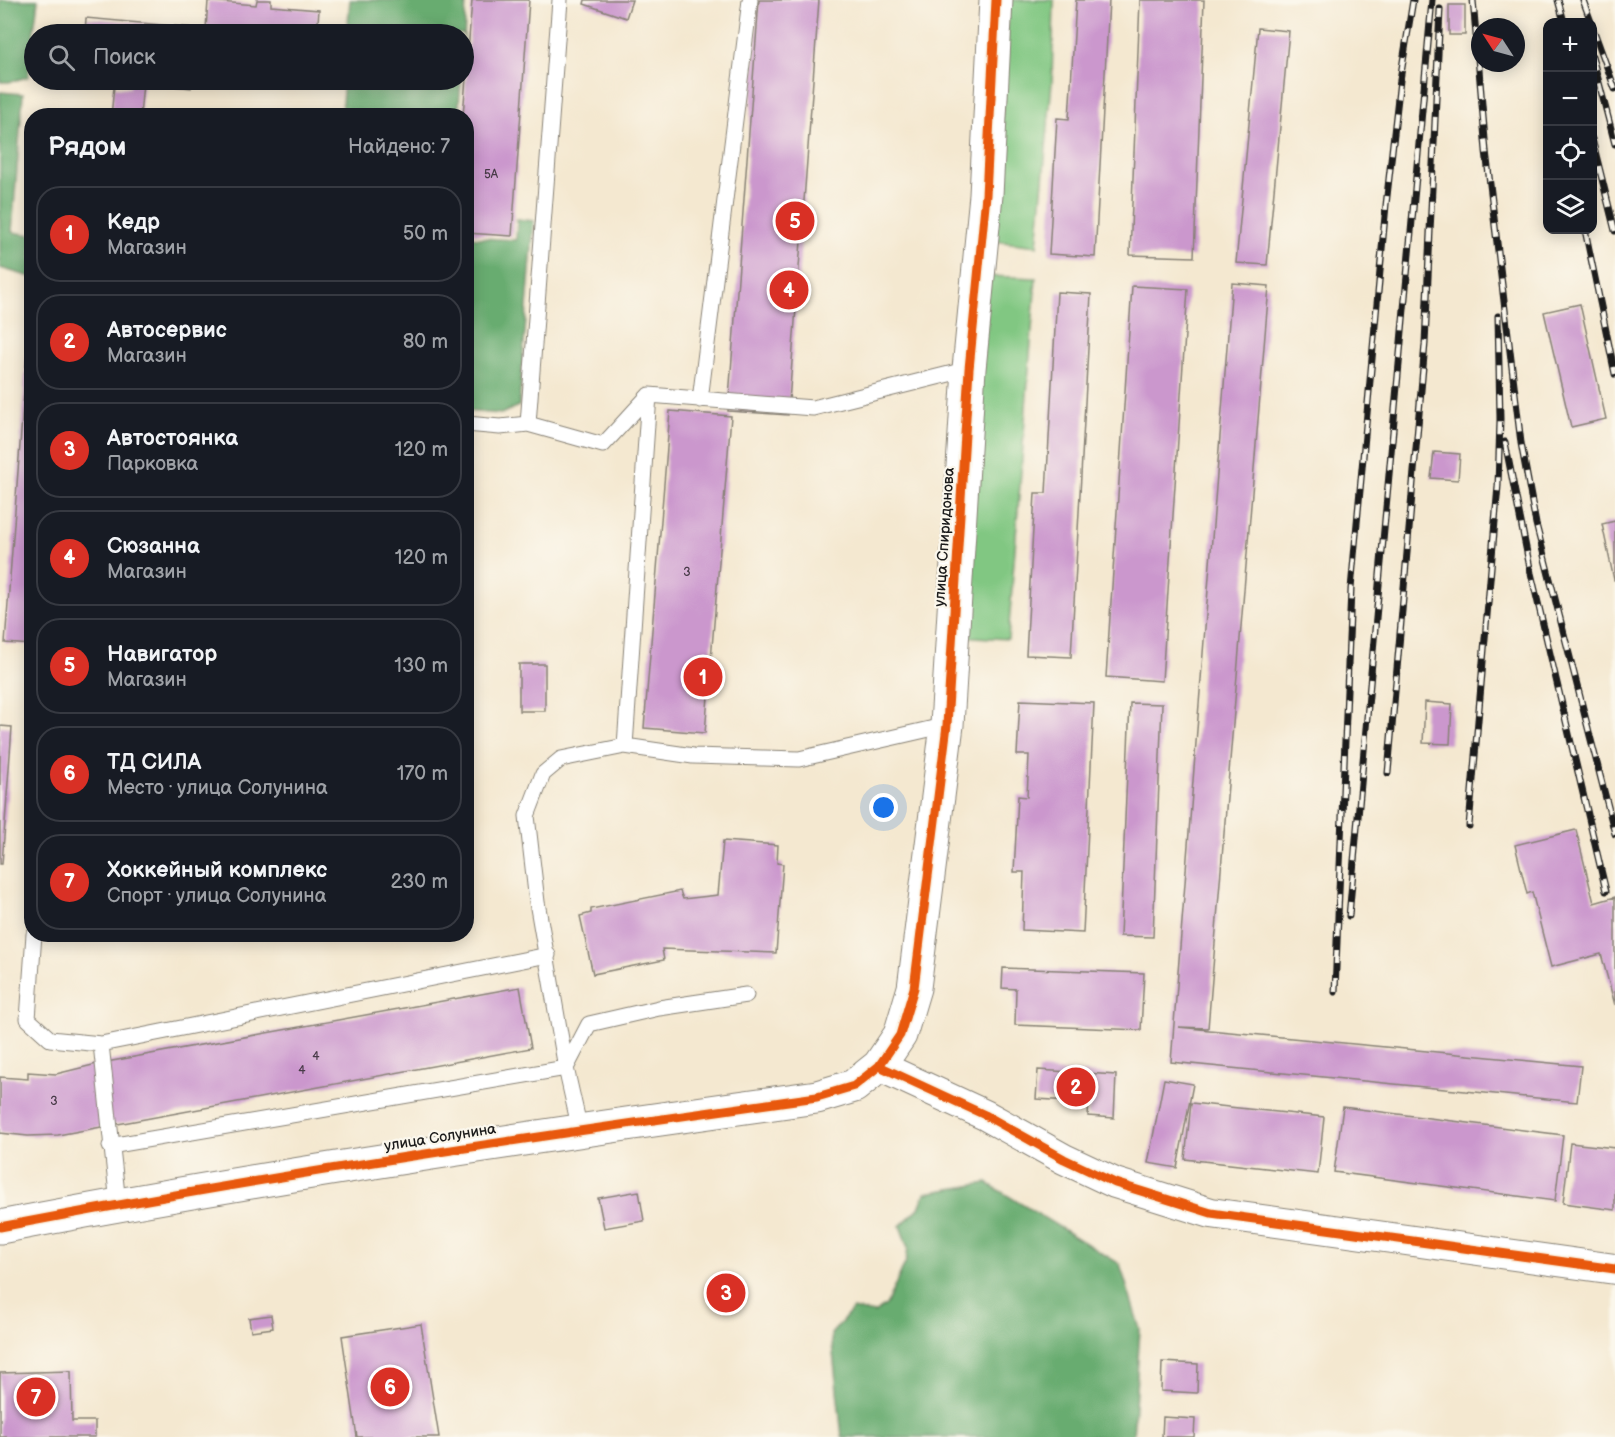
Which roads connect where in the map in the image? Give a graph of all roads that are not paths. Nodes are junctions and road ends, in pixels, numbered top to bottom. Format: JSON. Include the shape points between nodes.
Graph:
{"nodes":[{"id":1,"x":560,"y":0,"type":"edge"},
{"id":2,"x":750,"y":0,"type":"edge"},
{"id":3,"x":996,"y":0,"type":"edge"},
{"id":4,"x":969,"y":369,"type":"junction"},
{"id":5,"x":649,"y":395,"type":"junction"},
{"id":6,"x":700,"y":400,"type":"junction"},
{"id":7,"x":528,"y":424,"type":"junction"},
{"id":8,"x":474,"y":425,"type":"edge"},
{"id":9,"x":947,"y":725,"type":"junction"},
{"id":10,"x":625,"y":746,"type":"junction"},
{"id":11,"x":33,"y":942,"type":"edge"},
{"id":12,"x":548,"y":955,"type":"junction"},
{"id":13,"x":746,"y":995,"type":"dead end"},
{"id":14,"x":101,"y":1044,"type":"junction"},
{"id":15,"x":879,"y":1065,"type":"junction"},
{"id":16,"x":566,"y":1068,"type":"junction"},
{"id":17,"x":580,"y":1130,"type":"junction"},
{"id":18,"x":110,"y":1146,"type":"junction"},
{"id":19,"x":118,"y":1204,"type":"junction"},
{"id":20,"x":0,"y":1227,"type":"edge"},
{"id":21,"x":1615,"y":1269,"type":"edge"}],
"edges":[{"from":1,"to":7,"type":"lane"},
{"from":2,"to":6,"type":"lane"},
{"from":3,"to":4,"type":"street","name":"улица Спиридонова","via":[[986,195]]},
{"from":4,"to":6,"type":"lane","via":[[813,408]]},
{"from":4,"to":9,"type":"street","name":"улица Спиридонова"},
{"from":5,"to":6,"type":"lane"},
{"from":5,"to":7,"type":"lane","via":[[603,445]]},
{"from":5,"to":10,"type":"lane"},
{"from":7,"to":8,"type":"lane"},
{"from":9,"to":10,"type":"lane","via":[[799,759],[693,756]]},
{"from":9,"to":15,"type":"street","name":"улица Спиридонова","via":[[914,988],[900,1035]]},
{"from":10,"to":12,"type":"lane","via":[[561,759],[543,774],[527,816]]},
{"from":11,"to":14,"type":"lane","via":[[28,1019],[50,1040]]},
{"from":12,"to":14,"type":"lane"},
{"from":12,"to":16,"type":"lane"},
{"from":13,"to":16,"type":"lane","via":[[659,1008],[589,1024]]},
{"from":14,"to":18,"type":"lane"},
{"from":15,"to":17,"type":"street","name":"улица Солунина","via":[[854,1086],[817,1097]]},
{"from":15,"to":21,"type":"street","via":[[1114,1183],[1211,1214]]},
{"from":16,"to":17,"type":"lane"},
{"from":16,"to":18,"type":"lane"},
{"from":17,"to":19,"type":"street","name":"улица Солунина"},
{"from":18,"to":19,"type":"lane"},
{"from":19,"to":20,"type":"street","name":"улица Солунина"}]}
